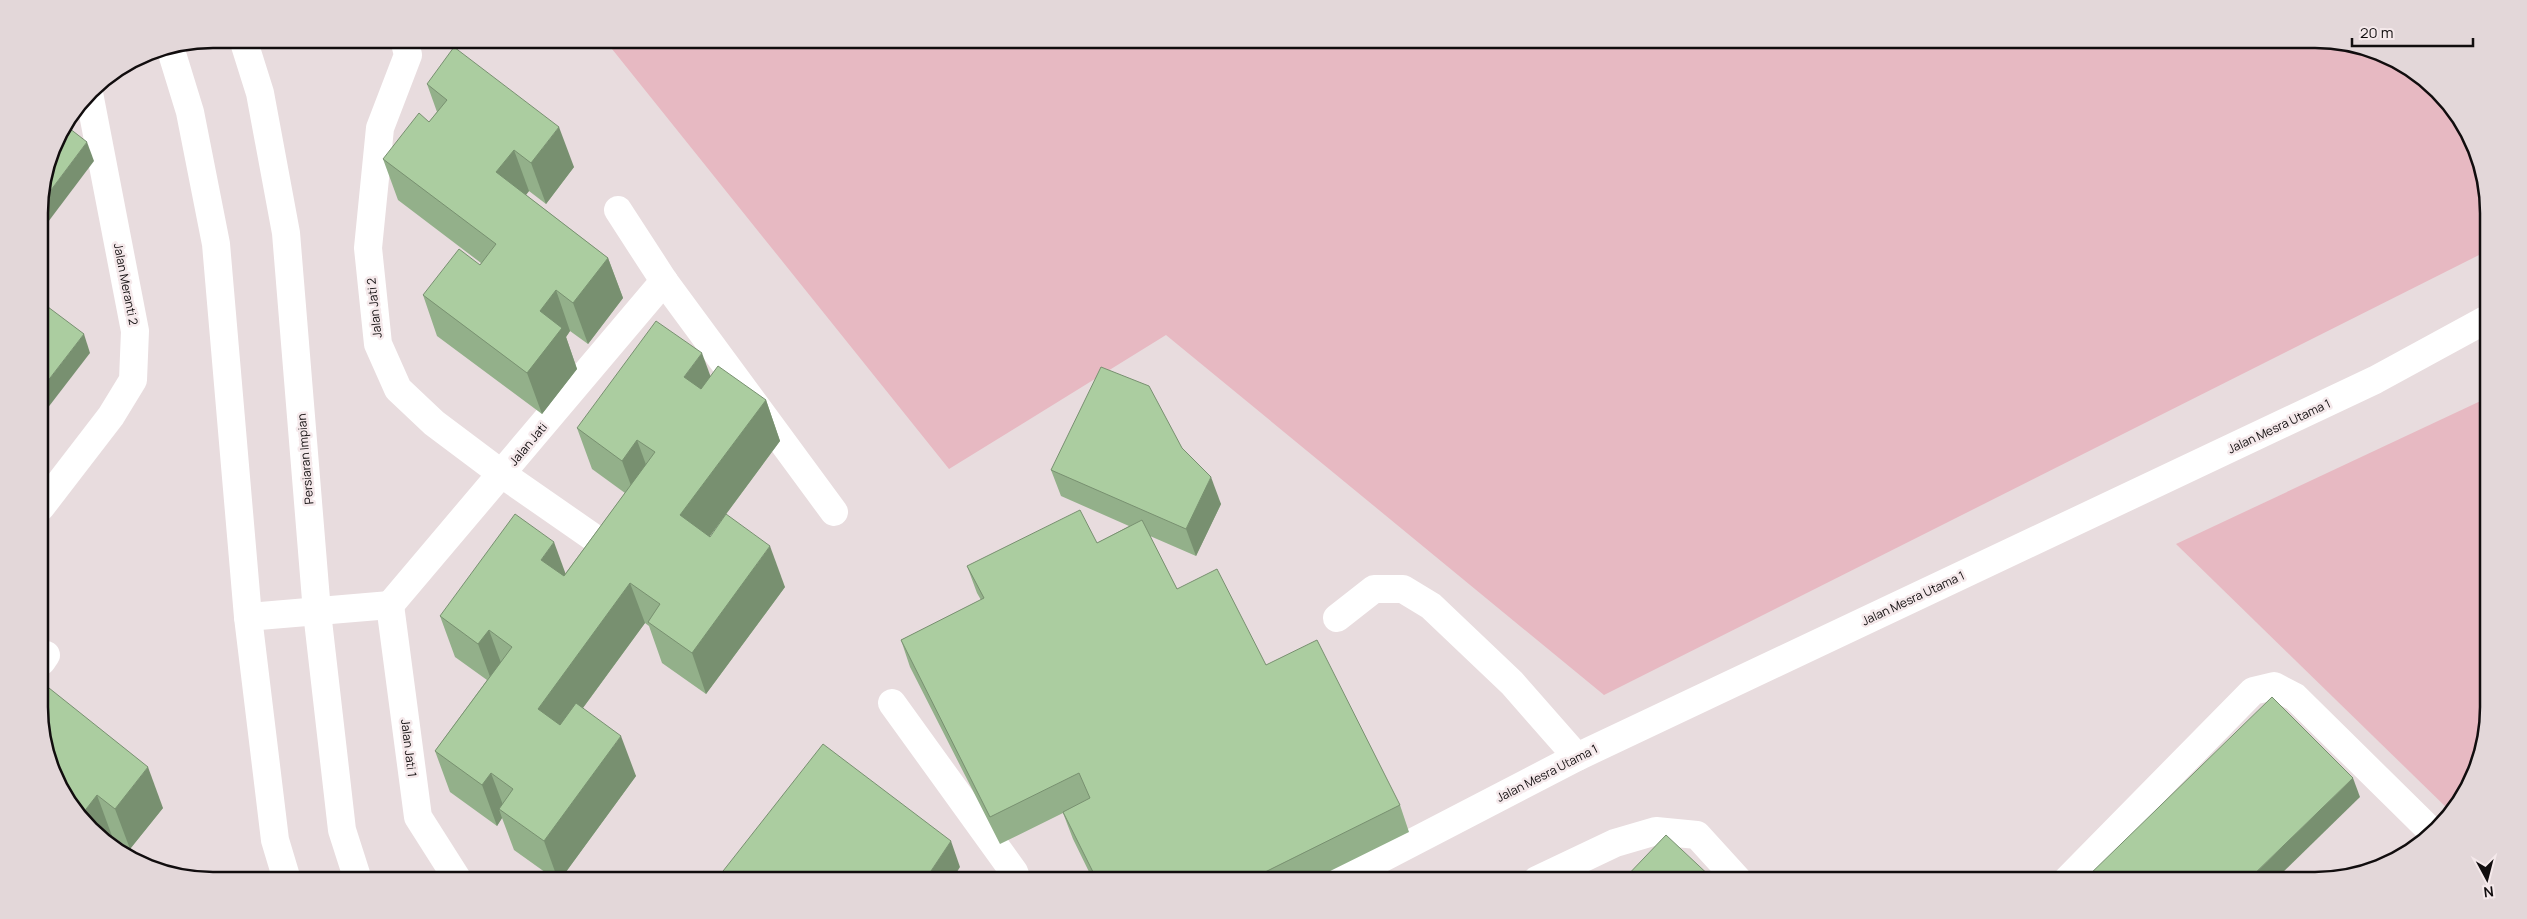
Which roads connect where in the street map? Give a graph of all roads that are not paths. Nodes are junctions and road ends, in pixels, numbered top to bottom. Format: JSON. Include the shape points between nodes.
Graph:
{"nodes":[{"id":1,"x":247,"y":48,"type":"edge"},
{"id":2,"x":406,"y":48,"type":"edge"},
{"id":3,"x":172,"y":53,"type":"edge"},
{"id":4,"x":91,"y":101,"type":"edge"},
{"id":5,"x":618,"y":210,"type":"dead end"},
{"id":6,"x":664,"y":281,"type":"junction"},
{"id":7,"x":2480,"y":323,"type":"edge"},
{"id":8,"x":502,"y":474,"type":"junction"},
{"id":9,"x":48,"y":499,"type":"edge"},
{"id":10,"x":834,"y":512,"type":"dead end"},
{"id":11,"x":597,"y":540,"type":"edge"},
{"id":12,"x":390,"y":605,"type":"junction"},
{"id":13,"x":317,"y":612,"type":"junction"},
{"id":14,"x":248,"y":617,"type":"junction"},
{"id":15,"x":1337,"y":618,"type":"dead end"},
{"id":16,"x":892,"y":703,"type":"dead end"},
{"id":17,"x":1577,"y":757,"type":"junction"},
{"id":18,"x":2427,"y":827,"type":"edge"},
{"id":19,"x":1356,"y":871,"type":"edge"},
{"id":20,"x":1555,"y":871,"type":"edge"},
{"id":21,"x":1730,"y":871,"type":"edge"},
{"id":22,"x":2076,"y":871,"type":"edge"},
{"id":23,"x":285,"y":872,"type":"edge"},
{"id":24,"x":355,"y":872,"type":"edge"},
{"id":25,"x":453,"y":872,"type":"edge"},
{"id":26,"x":1014,"y":872,"type":"edge"}],
"edges":[{"from":1,"to":13,"type":"street","name":"Persiaran Impian","via":[[260,93],[286,233]]},
{"from":2,"to":8,"type":"street","name":"Jalan Jati 2","via":[[408,55],[380,128],[368,248],[378,344],[398,388],[434,423]]},
{"from":3,"to":14,"type":"street","via":[[190,112],[216,244]]},
{"from":4,"to":9,"type":"street","name":"Jalan Meranti 2","via":[[135,331],[133,380],[111,416]]},
{"from":5,"to":6,"type":"street"},
{"from":6,"to":8,"type":"street","name":"Jalan Jati"},
{"from":6,"to":10,"type":"street"},
{"from":7,"to":17,"type":"street","name":"Jalan Mesra Utama 1","via":[[2375,380]]},
{"from":8,"to":11,"type":"street","name":"Jalan Jati 2"},
{"from":8,"to":12,"type":"street","name":"Jalan Jati"},
{"from":12,"to":13,"type":"street"},
{"from":12,"to":25,"type":"street","name":"Jalan Jati 1","via":[[418,818]]},
{"from":13,"to":14,"type":"street"},
{"from":13,"to":24,"type":"street","name":"Persiaran Impian","via":[[342,830]]},
{"from":14,"to":23,"type":"street","via":[[275,840]]},
{"from":15,"to":17,"type":"street","via":[[1374,590],[1403,589],[1431,606],[1512,683]]},
{"from":16,"to":26,"type":"street"},
{"from":17,"to":19,"type":"street","name":"Jalan Mesra Utama 1"},
{"from":18,"to":22,"type":"street","via":[[2295,697],[2274,686],[2252,691]]},
{"from":20,"to":21,"type":"street","via":[[1615,843],[1656,831],[1698,835]]}]}
